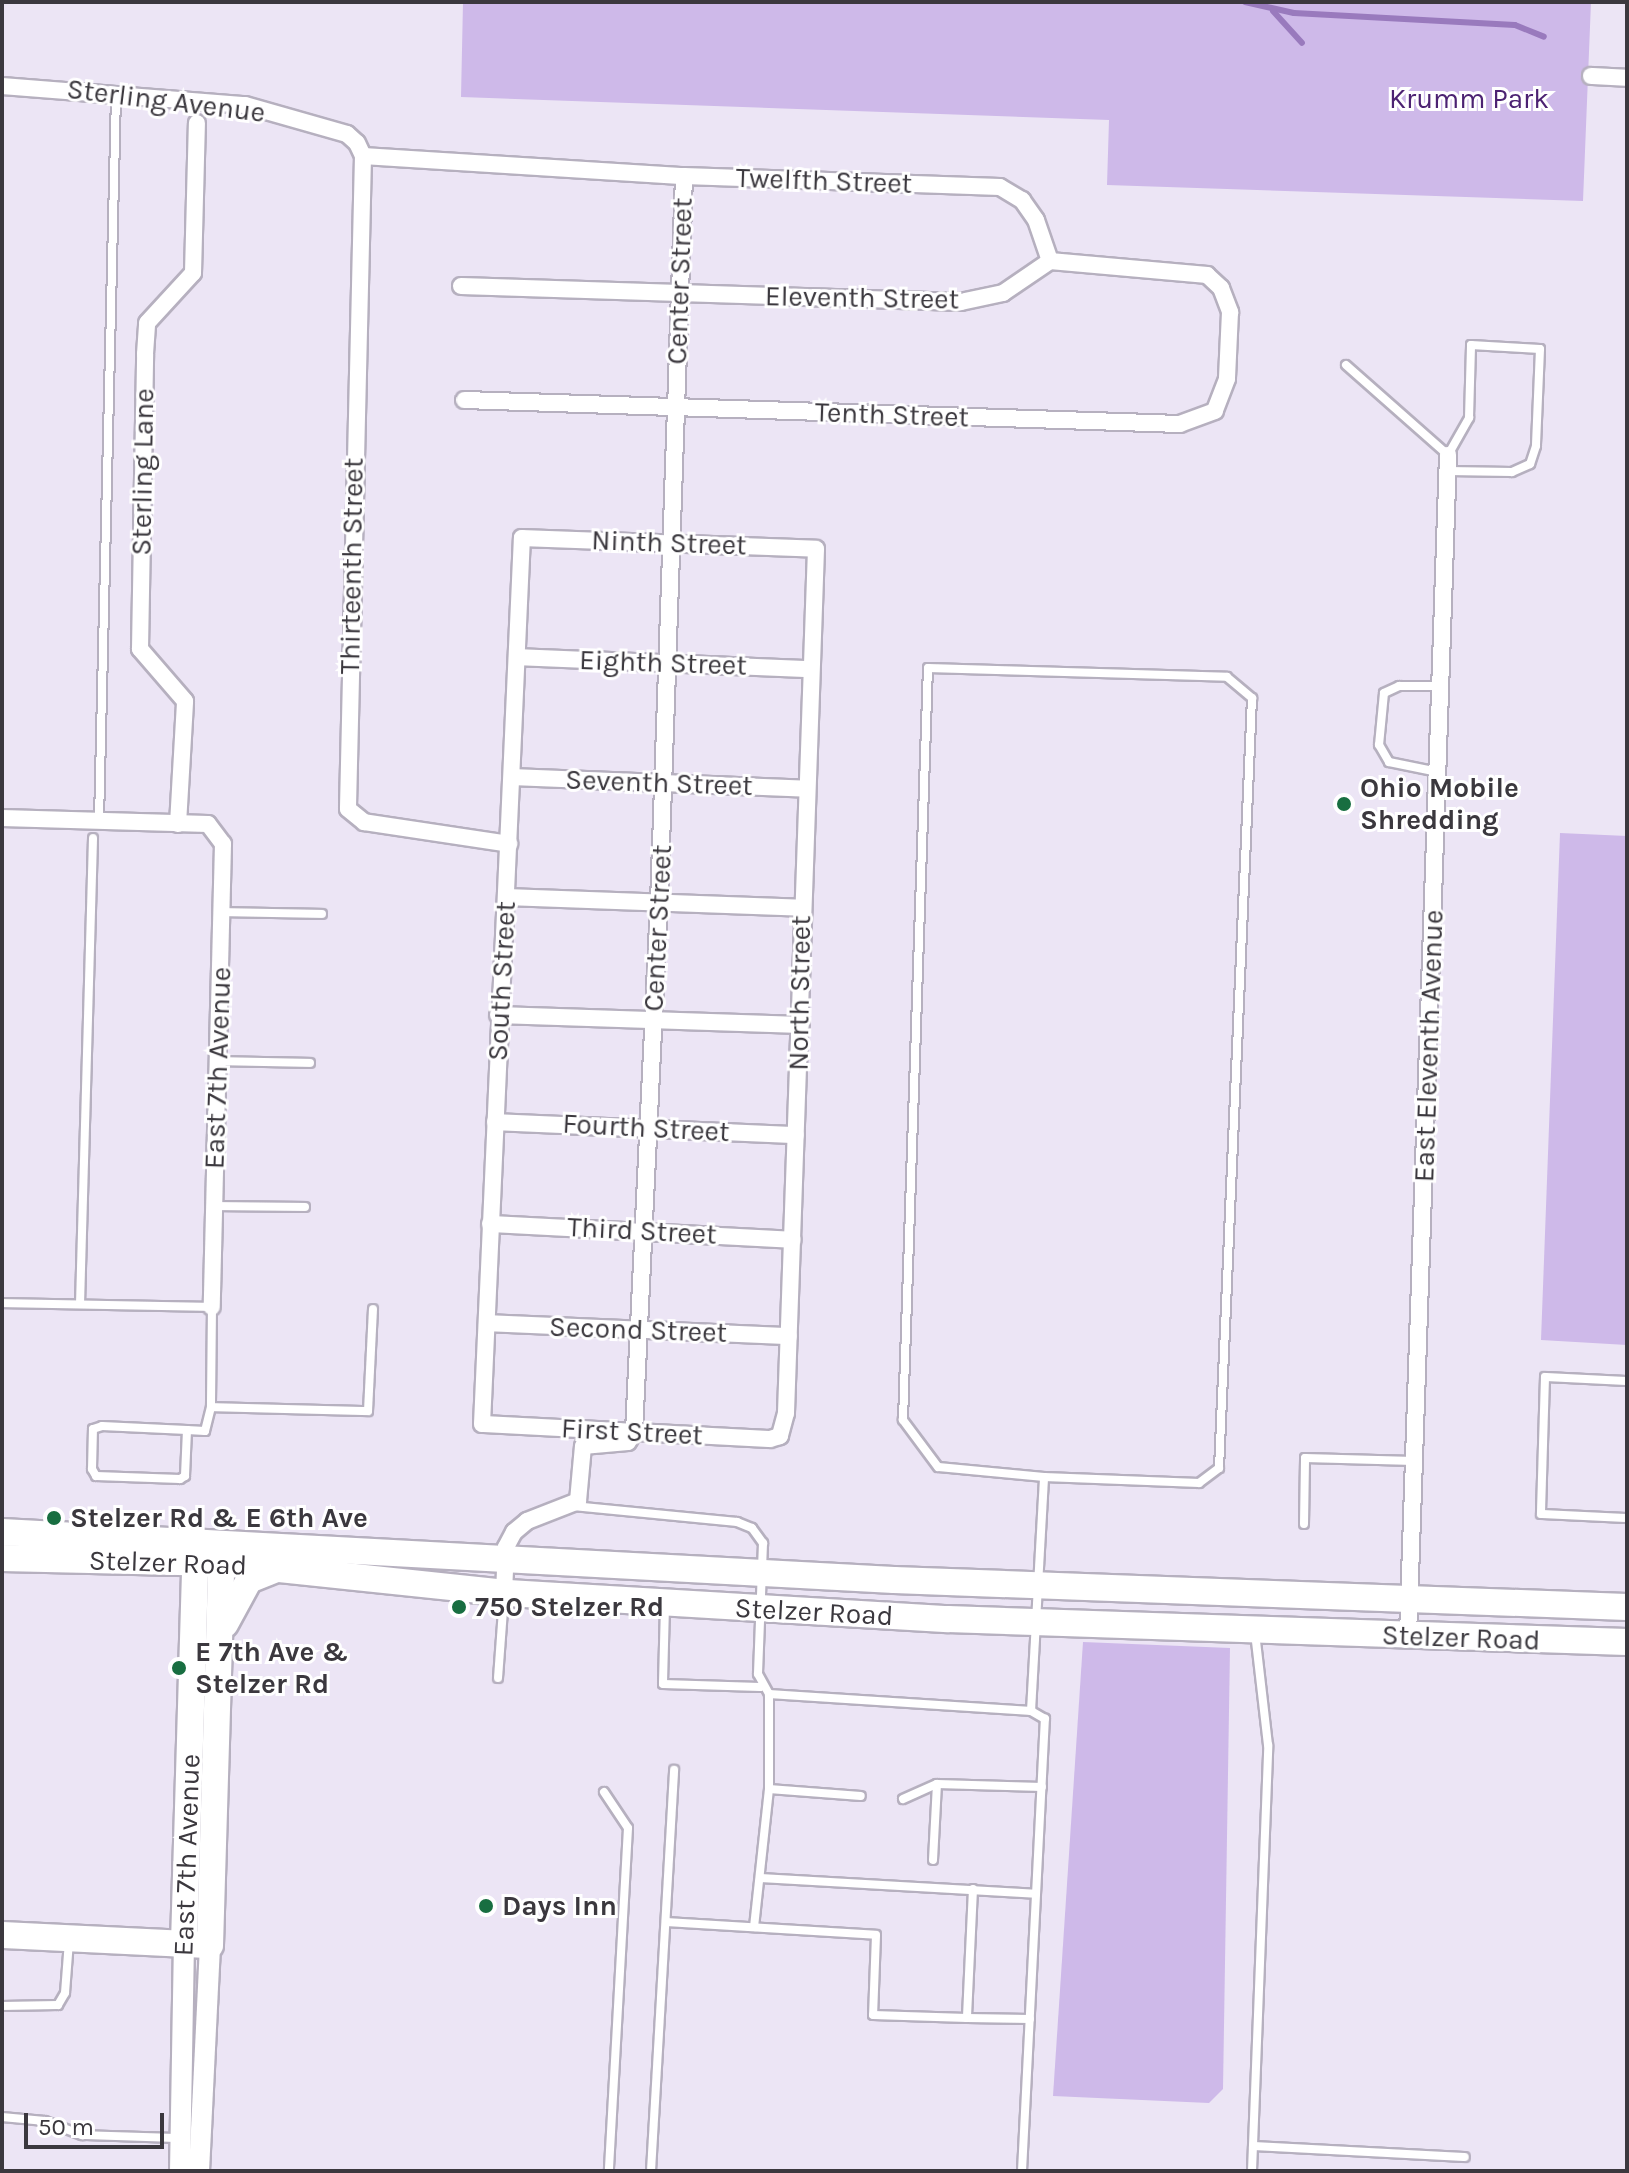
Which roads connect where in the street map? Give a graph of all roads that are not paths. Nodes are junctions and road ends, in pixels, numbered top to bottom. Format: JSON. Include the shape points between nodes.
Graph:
{"nodes":[{"id":1,"x":1591,"y":76,"type":"dead end"},
{"id":2,"x":1627,"y":78,"type":"edge"},
{"id":3,"x":2,"y":86,"type":"edge"},
{"id":4,"x":116,"y":93,"type":"junction"},
{"id":5,"x":197,"y":123,"type":"dead end"},
{"id":6,"x":363,"y":156,"type":"junction"},
{"id":7,"x":684,"y":176,"type":"junction"},
{"id":8,"x":1050,"y":261,"type":"junction"},
{"id":9,"x":461,"y":286,"type":"dead end"},
{"id":10,"x":681,"y":294,"type":"junction"},
{"id":11,"x":1346,"y":365,"type":"dead end"},
{"id":12,"x":464,"y":400,"type":"dead end"},
{"id":13,"x":675,"y":408,"type":"junction"},
{"id":14,"x":1448,"y":463,"type":"junction"},
{"id":15,"x":522,"y":538,"type":"joint"},
{"id":16,"x":671,"y":542,"type":"junction"},
{"id":17,"x":816,"y":549,"type":"joint"},
{"id":18,"x":517,"y":657,"type":"junction"},
{"id":19,"x":668,"y":663,"type":"junction"},
{"id":20,"x":809,"y":669,"type":"junction"},
{"id":21,"x":1441,"y":686,"type":"junction"},
{"id":22,"x":1438,"y":772,"type":"junction"},
{"id":23,"x":513,"y":777,"type":"junction"},
{"id":24,"x":664,"y":783,"type":"junction"},
{"id":25,"x":806,"y":789,"type":"junction"},
{"id":26,"x":2,"y":818,"type":"edge"},
{"id":27,"x":99,"y":821,"type":"junction"},
{"id":28,"x":178,"y":824,"type":"junction"},
{"id":29,"x":93,"y":838,"type":"dead end"},
{"id":30,"x":509,"y":844,"type":"junction"},
{"id":31,"x":507,"y":897,"type":"junction"},
{"id":32,"x":659,"y":903,"type":"junction"},
{"id":33,"x":801,"y":908,"type":"junction"},
{"id":34,"x":222,"y":912,"type":"junction"},
{"id":35,"x":322,"y":914,"type":"dead end"},
{"id":36,"x":498,"y":1015,"type":"junction"},
{"id":37,"x":654,"y":1021,"type":"junction"},
{"id":38,"x":801,"y":1025,"type":"junction"},
{"id":39,"x":218,"y":1061,"type":"junction"},
{"id":40,"x":310,"y":1063,"type":"dead end"},
{"id":41,"x":495,"y":1122,"type":"junction"},
{"id":42,"x":649,"y":1128,"type":"junction"},
{"id":43,"x":796,"y":1135,"type":"junction"},
{"id":44,"x":214,"y":1206,"type":"junction"},
{"id":45,"x":305,"y":1207,"type":"dead end"},
{"id":46,"x":490,"y":1224,"type":"junction"},
{"id":47,"x":643,"y":1231,"type":"junction"},
{"id":48,"x":793,"y":1240,"type":"junction"},
{"id":49,"x":2,"y":1303,"type":"edge"},
{"id":50,"x":80,"y":1304,"type":"junction"},
{"id":51,"x":212,"y":1307,"type":"junction"},
{"id":52,"x":373,"y":1309,"type":"dead end"},
{"id":53,"x":487,"y":1323,"type":"junction"},
{"id":54,"x":638,"y":1330,"type":"junction"},
{"id":55,"x":789,"y":1336,"type":"junction"},
{"id":56,"x":1627,"y":1381,"type":"edge"},
{"id":57,"x":211,"y":1407,"type":"junction"},
{"id":58,"x":482,"y":1424,"type":"joint"},
{"id":59,"x":187,"y":1430,"type":"junction"},
{"id":60,"x":634,"y":1432,"type":"junction"},
{"id":61,"x":780,"y":1436,"type":"joint"},
{"id":62,"x":1414,"y":1461,"type":"junction"},
{"id":63,"x":1044,"y":1477,"type":"junction"},
{"id":64,"x":573,"y":1506,"type":"junction"},
{"id":65,"x":1627,"y":1518,"type":"edge"},
{"id":66,"x":1304,"y":1524,"type":"dead end"},
{"id":67,"x":2,"y":1532,"type":"edge"},
{"id":68,"x":196,"y":1550,"type":"junction"},
{"id":69,"x":222,"y":1552,"type":"junction"},
{"id":70,"x":506,"y":1556,"type":"junction"},
{"id":71,"x":2,"y":1558,"type":"edge"},
{"id":72,"x":286,"y":1568,"type":"junction"},
{"id":73,"x":764,"y":1572,"type":"junction"},
{"id":74,"x":1038,"y":1586,"type":"junction"},
{"id":75,"x":504,"y":1593,"type":"junction"},
{"id":76,"x":1409,"y":1600,"type":"junction"},
{"id":77,"x":665,"y":1603,"type":"junction"},
{"id":78,"x":1627,"y":1607,"type":"edge"},
{"id":79,"x":761,"y":1609,"type":"junction"},
{"id":80,"x":1036,"y":1623,"type":"junction"},
{"id":81,"x":1255,"y":1632,"type":"junction"},
{"id":82,"x":1408,"y":1636,"type":"junction"},
{"id":83,"x":1627,"y":1642,"type":"edge"},
{"id":84,"x":218,"y":1671,"type":"junction"},
{"id":85,"x":498,"y":1678,"type":"dead end"},
{"id":86,"x":760,"y":1687,"type":"junction"},
{"id":87,"x":769,"y":1694,"type":"junction"},
{"id":88,"x":1031,"y":1711,"type":"junction"},
{"id":89,"x":674,"y":1770,"type":"dead end"},
{"id":90,"x":937,"y":1784,"type":"junction"},
{"id":91,"x":1042,"y":1787,"type":"junction"},
{"id":92,"x":769,"y":1789,"type":"junction"},
{"id":93,"x":604,"y":1792,"type":"dead end"},
{"id":94,"x":861,"y":1796,"type":"dead end"},
{"id":95,"x":903,"y":1799,"type":"dead end"},
{"id":96,"x":933,"y":1860,"type":"dead end"},
{"id":97,"x":760,"y":1878,"type":"junction"},
{"id":98,"x":973,"y":1889,"type":"junction"},
{"id":99,"x":1036,"y":1894,"type":"junction"},
{"id":100,"x":666,"y":1922,"type":"junction"},
{"id":101,"x":754,"y":1927,"type":"junction"},
{"id":102,"x":2,"y":1935,"type":"edge"},
{"id":103,"x":69,"y":1938,"type":"junction"},
{"id":104,"x":197,"y":1944,"type":"junction"},
{"id":105,"x":2,"y":2006,"type":"edge"},
{"id":106,"x":967,"y":2018,"type":"junction"},
{"id":107,"x":1030,"y":2019,"type":"junction"},
{"id":108,"x":2,"y":2117,"type":"edge"},
{"id":109,"x":180,"y":2138,"type":"junction"},
{"id":110,"x":1253,"y":2146,"type":"junction"},
{"id":111,"x":1465,"y":2157,"type":"dead end"},
{"id":112,"x":180,"y":2171,"type":"edge"},
{"id":113,"x":199,"y":2171,"type":"edge"},
{"id":114,"x":609,"y":2171,"type":"edge"},
{"id":115,"x":651,"y":2171,"type":"edge"},
{"id":116,"x":1022,"y":2171,"type":"edge"},
{"id":117,"x":1252,"y":2171,"type":"edge"}],
"edges":[{"from":1,"to":2,"type":"street"},
{"from":3,"to":4,"type":"street","name":"Sterling Avenue"},
{"from":4,"to":6,"type":"street","name":"Sterling Avenue","via":[[245,105],[347,134]]},
{"from":4,"to":27,"type":"lane"},
{"from":5,"to":28,"type":"street","name":"Sterling Lane","via":[[193,273],[147,323],[145,354],[140,649],[185,701]]},
{"from":6,"to":7,"type":"street","name":"Twelfth Street"},
{"from":6,"to":30,"type":"street","name":"Thirteenth Street","via":[[348,809],[364,822]]},
{"from":7,"to":8,"type":"street","name":"Twelfth Street","via":[[1000,187],[1022,200],[1036,220]]},
{"from":7,"to":10,"type":"street","name":"Center Street"},
{"from":8,"to":10,"type":"street","name":"Eleventh Street","via":[[1003,293],[961,302]]},
{"from":8,"to":13,"type":"street","name":"Tenth Street","via":[[1207,275],[1221,288],[1230,312],[1227,379],[1215,411],[1199,421]]},
{"from":9,"to":10,"type":"street","name":"Eleventh Street"},
{"from":10,"to":13,"type":"street","name":"Center Street"},
{"from":11,"to":14,"type":"lane"},
{"from":12,"to":13,"type":"street","name":"Tenth Street"},
{"from":13,"to":16,"type":"street","name":"Center Street"},
{"from":14,"to":14,"type":"lane","via":[[1512,472],[1530,464],[1536,446],[1540,349],[1471,345],[1469,418]]},
{"from":14,"to":21,"type":"street","name":"East Eleventh Avenue"},
{"from":15,"to":16,"type":"street","name":"Ninth Street"},
{"from":15,"to":18,"type":"street","name":"South Street"},
{"from":16,"to":17,"type":"street","name":"Ninth Street"},
{"from":16,"to":19,"type":"street","name":"Center Street"},
{"from":17,"to":20,"type":"street","name":"North Street"},
{"from":18,"to":19,"type":"street","name":"Eighth Street"},
{"from":18,"to":23,"type":"street","name":"South Street"},
{"from":19,"to":20,"type":"street","name":"Eighth Street"},
{"from":19,"to":24,"type":"street","name":"Center Street"},
{"from":20,"to":25,"type":"street","name":"North Street"},
{"from":21,"to":22,"type":"street","name":"East Eleventh Avenue"},
{"from":21,"to":22,"type":"lane","via":[[1399,686],[1384,693],[1379,745],[1389,762]]},
{"from":22,"to":62,"type":"street","name":"East Eleventh Avenue"},
{"from":23,"to":24,"type":"street","name":"Seventh Street"},
{"from":23,"to":30,"type":"street","name":"South Street"},
{"from":24,"to":25,"type":"street","name":"Seventh Street"},
{"from":24,"to":32,"type":"street","name":"Center Street"},
{"from":25,"to":33,"type":"street","name":"North Street"},
{"from":26,"to":27,"type":"street"},
{"from":27,"to":28,"type":"street"},
{"from":28,"to":34,"type":"street","name":"East 7th Avenue","via":[[208,824],[223,844]]},
{"from":29,"to":50,"type":"lane"},
{"from":30,"to":31,"type":"street","name":"South Street"},
{"from":31,"to":32,"type":"street"},
{"from":31,"to":36,"type":"street","name":"South Street"},
{"from":32,"to":33,"type":"street"},
{"from":32,"to":37,"type":"street","name":"Center Street"},
{"from":33,"to":38,"type":"street","name":"North Street"},
{"from":34,"to":35,"type":"lane"},
{"from":34,"to":39,"type":"street","name":"East 7th Avenue"},
{"from":36,"to":37,"type":"street"},
{"from":36,"to":41,"type":"street","name":"South Street"},
{"from":37,"to":38,"type":"street"},
{"from":37,"to":42,"type":"street","name":"Center Street"},
{"from":38,"to":43,"type":"street","name":"North Street"},
{"from":39,"to":40,"type":"lane"},
{"from":39,"to":44,"type":"street","name":"East 7th Avenue"},
{"from":41,"to":42,"type":"street","name":"Fourth Street"},
{"from":41,"to":46,"type":"street","name":"South Street"},
{"from":42,"to":43,"type":"street","name":"Fourth Street"},
{"from":42,"to":47,"type":"street","name":"Center Street"},
{"from":43,"to":48,"type":"street","name":"North Street"},
{"from":44,"to":45,"type":"lane"},
{"from":44,"to":51,"type":"street","name":"East 7th Avenue"},
{"from":46,"to":47,"type":"street","name":"Third Street"},
{"from":46,"to":53,"type":"street","name":"South Street"},
{"from":47,"to":48,"type":"street","name":"Third Street"},
{"from":47,"to":54,"type":"street","name":"Center Street"},
{"from":48,"to":55,"type":"street","name":"North Street"},
{"from":49,"to":50,"type":"lane"},
{"from":50,"to":51,"type":"lane"},
{"from":51,"to":57,"type":"lane"},
{"from":52,"to":57,"type":"lane","via":[[368,1411]]},
{"from":53,"to":54,"type":"street","name":"Second Street"},
{"from":53,"to":58,"type":"street","name":"South Street"},
{"from":54,"to":55,"type":"street","name":"Second Street"},
{"from":54,"to":60,"type":"street","name":"Center Street"},
{"from":55,"to":61,"type":"street","name":"North Street"},
{"from":56,"to":65,"type":"lane","via":[[1545,1377],[1541,1514]]},
{"from":57,"to":59,"type":"lane","via":[[209,1427]]},
{"from":58,"to":60,"type":"street","name":"First Street"},
{"from":59,"to":59,"type":"lane","via":[[93,1429],[92,1469],[96,1476],[180,1479],[185,1476]]},
{"from":60,"to":61,"type":"street","name":"First Street"},
{"from":60,"to":64,"type":"street","via":[[628,1442],[583,1446],[580,1494]]},
{"from":62,"to":66,"type":"lane","via":[[1305,1458]]},
{"from":62,"to":76,"type":"street","name":"East Eleventh Avenue"},
{"from":63,"to":63,"type":"lane","via":[[938,1467],[903,1420],[928,668],[1227,677],[1252,698],[1219,1468],[1199,1483]]},
{"from":63,"to":74,"type":"lane"},
{"from":64,"to":70,"type":"street","via":[[527,1521],[514,1532]]},
{"from":64,"to":73,"type":"lane","via":[[737,1522],[752,1528],[763,1543]]},
{"from":67,"to":68,"type":"main road","name":"Stelzer Road"},
{"from":68,"to":69,"type":"main road","name":"Stelzer Road"},
{"from":68,"to":71,"type":"main road","name":"Stelzer Road"},
{"from":68,"to":104,"type":"main road","name":"East 7th Avenue"},
{"from":69,"to":70,"type":"main road","name":"Stelzer Road"},
{"from":69,"to":72,"type":"main road","name":"Stelzer Road"},
{"from":69,"to":84,"type":"main road","name":"East 7th Avenue"},
{"from":70,"to":73,"type":"main road","name":"Stelzer Road"},
{"from":70,"to":75,"type":"street"},
{"from":72,"to":75,"type":"main road","name":"Stelzer Road"},
{"from":72,"to":84,"type":"main road","via":[[260,1573],[242,1588],[225,1622]]},
{"from":73,"to":74,"type":"main road","name":"Stelzer Road"},
{"from":73,"to":79,"type":"lane"},
{"from":74,"to":76,"type":"main road","name":"Stelzer Road"},
{"from":74,"to":80,"type":"lane"},
{"from":75,"to":77,"type":"main road","name":"Stelzer Road"},
{"from":75,"to":85,"type":"lane"},
{"from":76,"to":78,"type":"main road","name":"Stelzer Road"},
{"from":76,"to":82,"type":"street","name":"East Eleventh Avenue"},
{"from":77,"to":79,"type":"main road","name":"Stelzer Road"},
{"from":77,"to":86,"type":"lane","via":[[663,1684]]},
{"from":79,"to":80,"type":"main road","name":"Stelzer Road"},
{"from":79,"to":86,"type":"lane"},
{"from":80,"to":81,"type":"main road","name":"Stelzer Road"},
{"from":80,"to":88,"type":"lane"},
{"from":81,"to":82,"type":"main road","name":"Stelzer Road"},
{"from":81,"to":110,"type":"lane","via":[[1268,1745]]},
{"from":82,"to":83,"type":"main road","name":"Stelzer Road"},
{"from":84,"to":104,"type":"main road","name":"East 7th Avenue"},
{"from":86,"to":87,"type":"lane"},
{"from":87,"to":88,"type":"lane"},
{"from":87,"to":92,"type":"lane"},
{"from":88,"to":91,"type":"lane","via":[[1045,1719]]},
{"from":89,"to":100,"type":"lane"},
{"from":90,"to":91,"type":"lane"},
{"from":90,"to":95,"type":"lane"},
{"from":90,"to":96,"type":"lane"},
{"from":91,"to":99,"type":"lane"},
{"from":92,"to":94,"type":"lane"},
{"from":92,"to":97,"type":"lane"},
{"from":93,"to":114,"type":"lane","via":[[628,1828]]},
{"from":97,"to":98,"type":"lane"},
{"from":97,"to":101,"type":"lane"},
{"from":98,"to":99,"type":"lane"},
{"from":98,"to":106,"type":"lane"},
{"from":99,"to":107,"type":"lane"},
{"from":100,"to":101,"type":"lane"},
{"from":100,"to":115,"type":"lane"},
{"from":101,"to":106,"type":"lane","via":[[876,1935],[873,2015]]},
{"from":102,"to":103,"type":"main road"},
{"from":103,"to":104,"type":"main road"},
{"from":103,"to":105,"type":"lane","via":[[65,1993],[58,2005]]},
{"from":104,"to":109,"type":"street","name":"East 7th Avenue"},
{"from":104,"to":113,"type":"street","name":"East 7th Avenue"},
{"from":106,"to":107,"type":"lane"},
{"from":107,"to":116,"type":"lane"},
{"from":108,"to":109,"type":"lane","via":[[45,2121],[82,2135]]},
{"from":109,"to":112,"type":"street","name":"East 7th Avenue"},
{"from":110,"to":111,"type":"lane"},
{"from":110,"to":117,"type":"lane"}]}
